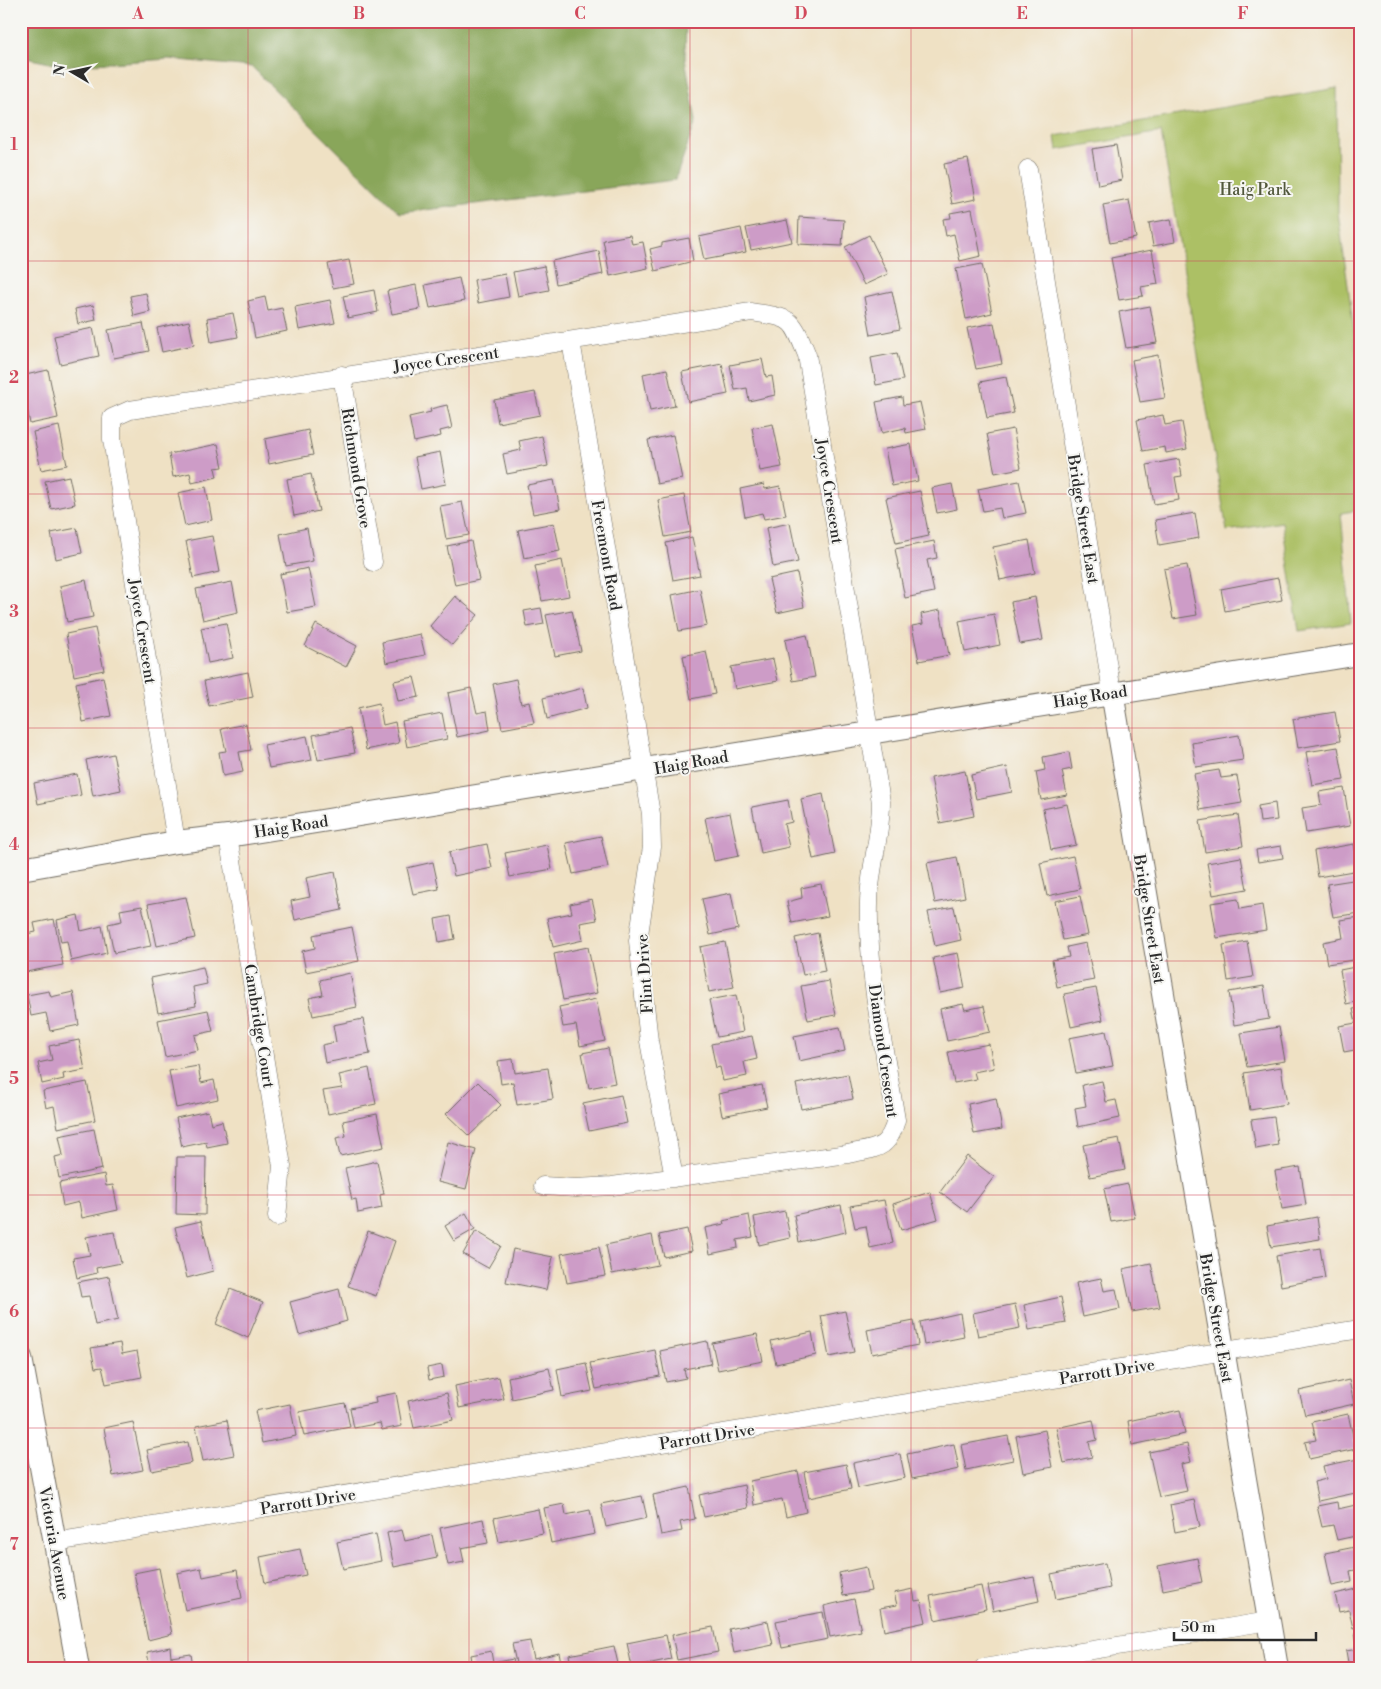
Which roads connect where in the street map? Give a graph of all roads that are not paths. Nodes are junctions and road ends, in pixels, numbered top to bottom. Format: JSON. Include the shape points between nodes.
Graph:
{"nodes":[{"id":1,"x":1028,"y":169,"type":"dead end"},
{"id":2,"x":571,"y":341,"type":"junction"},
{"id":3,"x":342,"y":374,"type":"junction"},
{"id":4,"x":373,"y":562,"type":"dead end"},
{"id":5,"x":1360,"y":654,"type":"edge"},
{"id":6,"x":1112,"y":692,"type":"junction"},
{"id":7,"x":870,"y":731,"type":"junction"},
{"id":8,"x":644,"y":770,"type":"junction"},
{"id":9,"x":228,"y":836,"type":"junction"},
{"id":10,"x":176,"y":842,"type":"junction"},
{"id":11,"x":21,"y":869,"type":"edge"},
{"id":12,"x":674,"y":1178,"type":"junction"},
{"id":13,"x":543,"y":1186,"type":"dead end"},
{"id":14,"x":277,"y":1217,"type":"dead end"},
{"id":15,"x":1360,"y":1329,"type":"edge"},
{"id":16,"x":1222,"y":1352,"type":"junction"},
{"id":17,"x":21,"y":1358,"type":"edge"},
{"id":18,"x":26,"y":1406,"type":"edge"},
{"id":19,"x":55,"y":1542,"type":"junction"},
{"id":20,"x":1269,"y":1621,"type":"junction"},
{"id":21,"x":78,"y":1668,"type":"edge"},
{"id":22,"x":983,"y":1668,"type":"edge"},
{"id":23,"x":1277,"y":1668,"type":"edge"}],
"edges":[{"from":1,"to":6,"type":"street","name":"Bridge Street East"},
{"from":2,"to":3,"type":"street","name":"Joyce Crescent"},
{"from":2,"to":7,"type":"street","name":"Joyce Crescent","via":[[751,312],[786,318],[797,328],[808,355]]},
{"from":2,"to":8,"type":"street","name":"Freemont Road"},
{"from":3,"to":4,"type":"street","name":"Richmond Grove"},
{"from":3,"to":10,"type":"street","name":"Joyce Crescent","via":[[130,410],[112,418],[112,439]]},
{"from":5,"to":6,"type":"street","name":"Haig Road"},
{"from":6,"to":7,"type":"street","name":"Haig Road"},
{"from":6,"to":16,"type":"street","name":"Bridge Street East"},
{"from":7,"to":8,"type":"street","name":"Haig Road"},
{"from":7,"to":12,"type":"street","name":"Diamond Crescent","via":[[881,802],[881,825],[868,902],[869,938],[896,1120],[892,1135],[884,1146],[848,1154]]},
{"from":8,"to":9,"type":"street","name":"Haig Road"},
{"from":8,"to":12,"type":"street","name":"Flint Drive","via":[[652,847],[638,942],[649,1040]]},
{"from":9,"to":10,"type":"street","name":"Haig Road"},
{"from":9,"to":14,"type":"street","name":"Cambridge Court","via":[[282,1166]]},
{"from":10,"to":11,"type":"street","name":"Haig Road"},
{"from":12,"to":13,"type":"street","name":"Diamond Crescent","via":[[594,1187]]},
{"from":15,"to":16,"type":"street","name":"Parrott Drive"},
{"from":16,"to":19,"type":"street","name":"Parrott Drive"},
{"from":16,"to":20,"type":"street","name":"Bridge Street East"},
{"from":17,"to":18,"type":"street","name":"Victoria Avenue"},
{"from":18,"to":19,"type":"street","name":"Victoria Avenue"},
{"from":19,"to":21,"type":"street","name":"Victoria Avenue"},
{"from":20,"to":22,"type":"street"},
{"from":20,"to":23,"type":"street","name":"Bridge Street East"}]}
